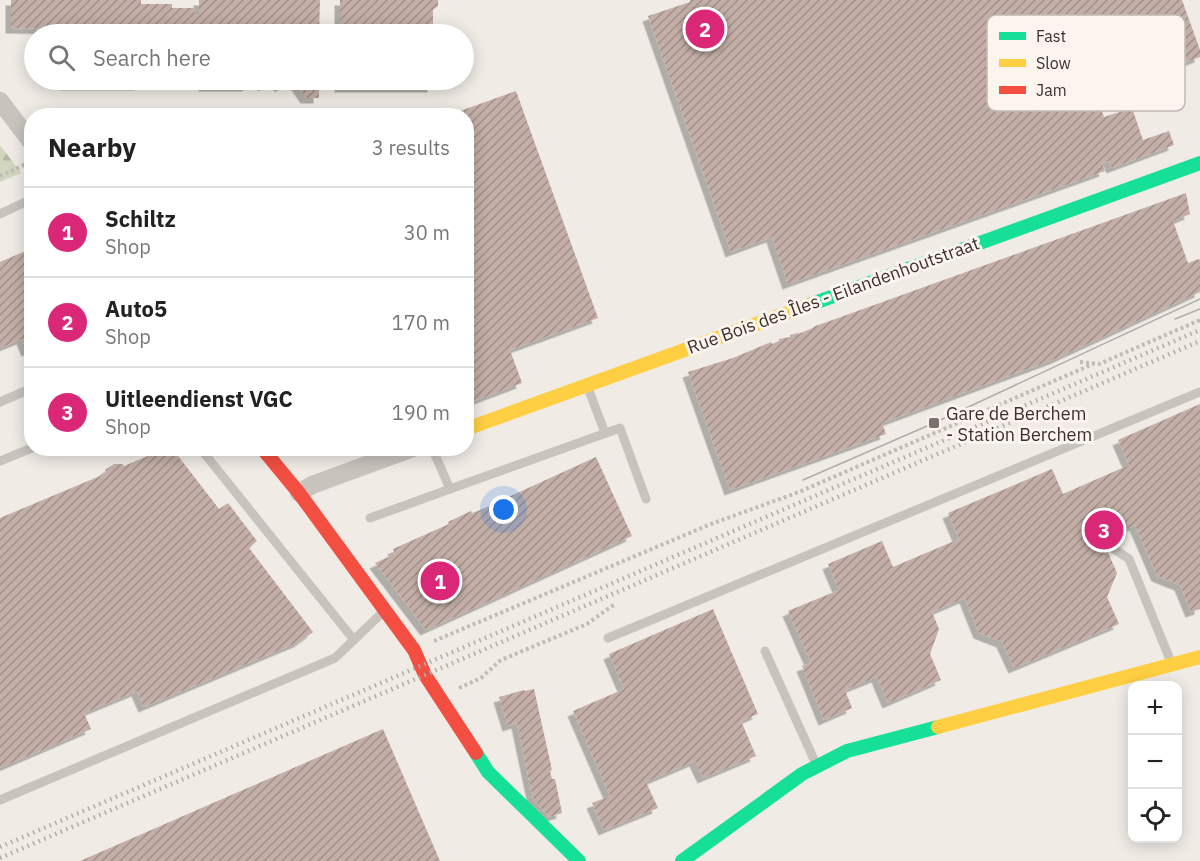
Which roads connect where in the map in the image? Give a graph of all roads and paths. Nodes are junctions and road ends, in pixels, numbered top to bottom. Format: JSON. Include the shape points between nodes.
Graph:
{"nodes":[{"id":1,"x":0,"y":101,"type":"edge"},
{"id":2,"x":24,"y":132,"type":"edge"},
{"id":3,"x":1200,"y":163,"type":"edge"},
{"id":4,"x":24,"y":164,"type":"edge"},
{"id":5,"x":1,"y":175,"type":"edge"},
{"id":6,"x":24,"y":202,"type":"edge"},
{"id":7,"x":0,"y":214,"type":"edge"},
{"id":8,"x":1200,"y":320,"type":"edge"},
{"id":9,"x":1080,"y":362,"type":"dead end"},
{"id":10,"x":1093,"y":364,"type":"junction"},
{"id":11,"x":586,"y":385,"type":"junction"},
{"id":12,"x":24,"y":392,"type":"edge"},
{"id":13,"x":1200,"y":393,"type":"edge"},
{"id":14,"x":0,"y":402,"type":"edge"},
{"id":15,"x":474,"y":426,"type":"edge"},
{"id":16,"x":605,"y":433,"type":"junction"},
{"id":17,"x":24,"y":451,"type":"edge"},
{"id":18,"x":206,"y":456,"type":"edge"},
{"id":19,"x":268,"y":456,"type":"edge"},
{"id":20,"x":391,"y":456,"type":"edge"},
{"id":21,"x":436,"y":456,"type":"edge"},
{"id":22,"x":0,"y":461,"type":"edge"},
{"id":23,"x":450,"y":489,"type":"junction"},
{"id":24,"x":299,"y":494,"type":"junction"},
{"id":25,"x":646,"y":499,"type":"dead end"},
{"id":26,"x":369,"y":518,"type":"dead end"},
{"id":27,"x":1108,"y":537,"type":"dead end"},
{"id":28,"x":615,"y":604,"type":"dead end"},
{"id":29,"x":385,"y":611,"type":"junction"},
{"id":30,"x":608,"y":638,"type":"dead end"},
{"id":31,"x":354,"y":640,"type":"junction"},
{"id":32,"x":414,"y":650,"type":"junction"},
{"id":33,"x":765,"y":651,"type":"dead end"},
{"id":34,"x":1200,"y":657,"type":"edge"},
{"id":35,"x":1172,"y":664,"type":"junction"},
{"id":36,"x":439,"y":697,"type":"junction"},
{"id":37,"x":817,"y":766,"type":"junction"},
{"id":38,"x":0,"y":800,"type":"edge"},
{"id":39,"x":579,"y":861,"type":"edge"},
{"id":40,"x":682,"y":861,"type":"edge"}],
"edges":[{"from":1,"to":2,"type":"street"},
{"from":3,"to":11,"type":"street","name":"Rue Bois des Îles - Eilandenhoutstraat"},
{"from":4,"to":5,"type":"path"},
{"from":6,"to":7,"type":"lane"},
{"from":8,"to":10,"type":"path"},
{"from":9,"to":10,"type":"path"},
{"from":10,"to":32,"type":"path","via":[[798,492],[711,524]]},
{"from":11,"to":15,"type":"street","name":"Rue Bois des Îles - Eilandenhoutstraat"},
{"from":11,"to":16,"type":"lane"},
{"from":12,"to":14,"type":"lane"},
{"from":13,"to":30,"type":"lane"},
{"from":16,"to":23,"type":"lane"},
{"from":16,"to":25,"type":"lane","via":[[620,428]]},
{"from":17,"to":22,"type":"lane"},
{"from":18,"to":31,"type":"lane"},
{"from":19,"to":24,"type":"street"},
{"from":20,"to":24,"type":"street","via":[[312,485]]},
{"from":21,"to":23,"type":"lane"},
{"from":23,"to":26,"type":"lane"},
{"from":24,"to":29,"type":"street"},
{"from":27,"to":35,"type":"lane","via":[[1114,549],[1129,559]]},
{"from":28,"to":36,"type":"path","via":[[587,624],[501,660],[481,678]]},
{"from":29,"to":31,"type":"lane"},
{"from":29,"to":32,"type":"street"},
{"from":31,"to":38,"type":"lane","via":[[335,658]]},
{"from":32,"to":36,"type":"street"},
{"from":33,"to":37,"type":"lane"},
{"from":34,"to":35,"type":"street"},
{"from":35,"to":37,"type":"street","via":[[847,751]]},
{"from":36,"to":39,"type":"street","via":[[488,772]]},
{"from":37,"to":40,"type":"street"}]}
